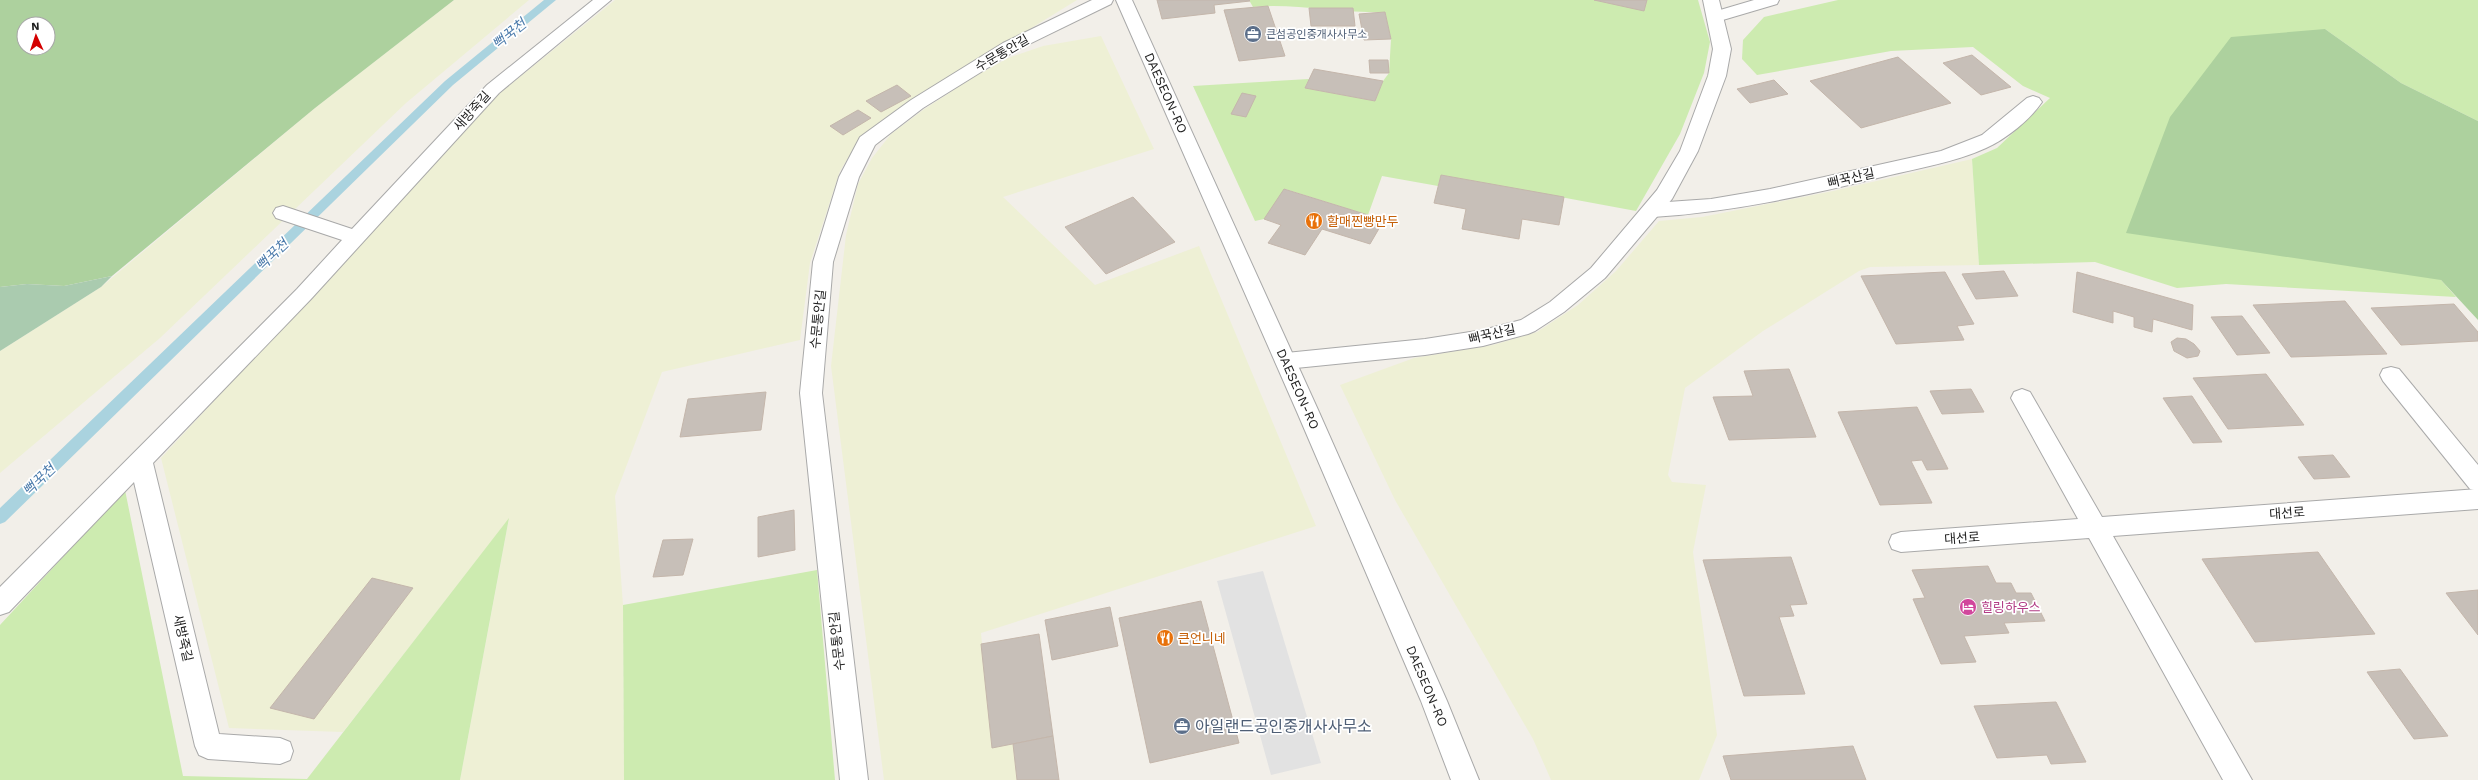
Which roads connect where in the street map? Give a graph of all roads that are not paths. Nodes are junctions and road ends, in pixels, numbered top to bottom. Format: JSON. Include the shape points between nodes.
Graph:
{"nodes":[{"id":1,"x":603,"y":0,"type":"edge"},
{"id":2,"x":1105,"y":0,"type":"edge"},
{"id":3,"x":1124,"y":0,"type":"edge"},
{"id":4,"x":1770,"y":0,"type":"edge"},
{"id":5,"x":1714,"y":8,"type":"edge"},
{"id":6,"x":2033,"y":102,"type":"dead end"},
{"id":7,"x":1653,"y":210,"type":"junction"},
{"id":8,"x":283,"y":213,"type":"dead end"},
{"id":9,"x":356,"y":238,"type":"junction"},
{"id":10,"x":1286,"y":361,"type":"junction"},
{"id":11,"x":2391,"y":375,"type":"dead end"},
{"id":12,"x":2022,"y":398,"type":"dead end"},
{"id":13,"x":141,"y":460,"type":"junction"},
{"id":14,"x":2478,"y":482,"type":"edge"},
{"id":15,"x":2478,"y":499,"type":"edge"},
{"id":16,"x":2095,"y":528,"type":"junction"},
{"id":17,"x":1901,"y":542,"type":"dead end"},
{"id":18,"x":0,"y":604,"type":"edge"},
{"id":19,"x":280,"y":751,"type":"dead end"},
{"id":20,"x":854,"y":780,"type":"edge"},
{"id":21,"x":1465,"y":780,"type":"edge"},
{"id":22,"x":2238,"y":780,"type":"edge"}],
"edges":[{"from":1,"to":9,"type":"street","name":"새방죽길","via":[[493,89]]},
{"from":2,"to":20,"type":"street","name":"수문통안길","via":[[1009,47],[917,104],[867,141],[849,178],[823,262],[811,393]]},
{"from":3,"to":10,"type":"street","name":"DAESEON-RO"},
{"from":4,"to":5,"type":"street","name":"뻐꾹산길"},
{"from":5,"to":7,"type":"street","name":"뻐꾹산길","via":[[1722,49],[1717,76],[1689,151]]},
{"from":6,"to":7,"type":"street","name":"뻐꾹산길","via":[[2015,120],[1982,142],[1956,153],[1831,184],[1736,202]]},
{"from":7,"to":10,"type":"street","name":"뻐꾹산길","via":[[1598,273],[1528,326],[1482,338],[1425,347]]},
{"from":8,"to":9,"type":"street"},
{"from":9,"to":13,"type":"street","name":"새방죽길"},
{"from":10,"to":21,"type":"street","name":"DAESEON-RO","via":[[1431,694]]},
{"from":11,"to":14,"type":"street"},
{"from":12,"to":16,"type":"street"},
{"from":13,"to":18,"type":"street","name":"새방죽길"},
{"from":13,"to":19,"type":"street","name":"새방죽길","via":[[208,746]]},
{"from":15,"to":16,"type":"street","name":"대선로"},
{"from":16,"to":17,"type":"street","name":"대선로"},
{"from":16,"to":22,"type":"street"}]}
